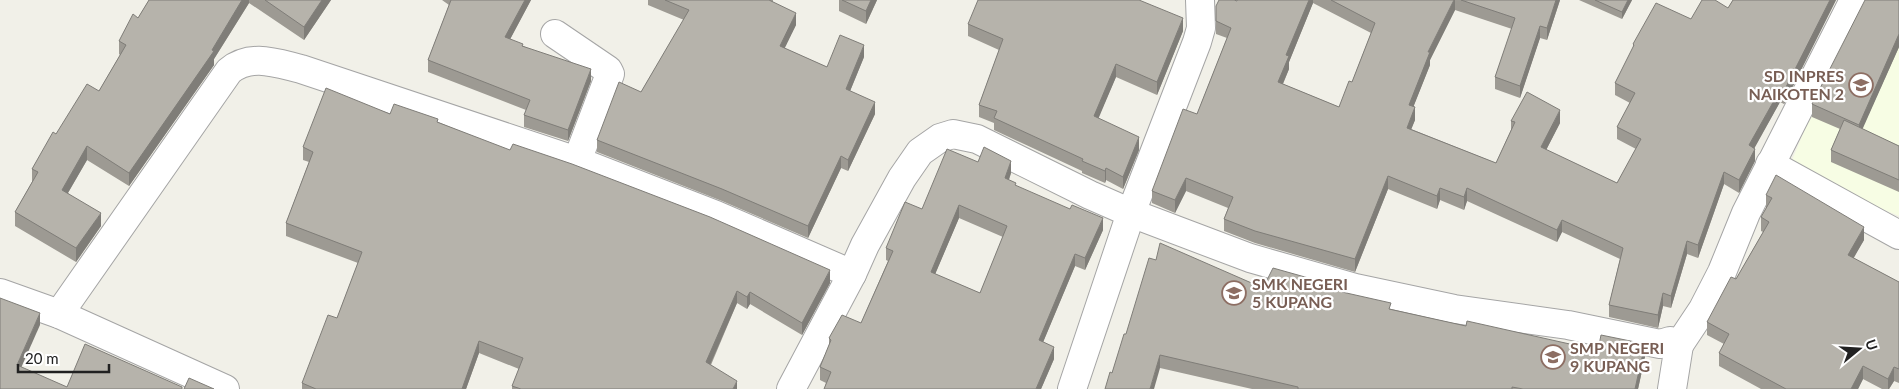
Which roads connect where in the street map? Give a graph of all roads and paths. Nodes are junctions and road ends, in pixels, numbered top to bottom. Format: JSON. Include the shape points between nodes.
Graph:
{"nodes":[{"id":1,"x":1200,"y":0,"type":"edge"},
{"id":2,"x":1854,"y":0,"type":"edge"},
{"id":3,"x":556,"y":34,"type":"dead end"},
{"id":4,"x":577,"y":161,"type":"junction"},
{"id":5,"x":1770,"y":164,"type":"junction"},
{"id":6,"x":1131,"y":213,"type":"junction"},
{"id":7,"x":1899,"y":235,"type":"edge"},
{"id":8,"x":852,"y":274,"type":"junction"},
{"id":9,"x":0,"y":293,"type":"edge"},
{"id":10,"x":59,"y":314,"type":"junction"},
{"id":11,"x":1679,"y":345,"type":"junction"},
{"id":12,"x":225,"y":389,"type":"edge"},
{"id":13,"x":790,"y":389,"type":"edge"},
{"id":14,"x":1072,"y":389,"type":"edge"},
{"id":15,"x":1672,"y":389,"type":"edge"}],
"edges":[{"from":1,"to":6,"type":"street","via":[[1198,42]]},
{"from":2,"to":5,"type":"street"},
{"from":3,"to":4,"type":"street","via":[[610,74]]},
{"from":4,"to":8,"type":"street"},
{"from":4,"to":10,"type":"street","via":[[301,69],[260,59],[244,62],[230,71]]},
{"from":5,"to":7,"type":"street"},
{"from":5,"to":11,"type":"street","via":[[1703,310]]},
{"from":6,"to":8,"type":"street","via":[[977,139],[953,134],[940,138],[920,152],[902,178]]},
{"from":6,"to":11,"type":"street","via":[[1250,258],[1355,288],[1454,309],[1568,325],[1660,344],[1670,341]]},
{"from":6,"to":14,"type":"street"},
{"from":8,"to":13,"type":"street"},
{"from":9,"to":10,"type":"street"},
{"from":10,"to":12,"type":"street"},
{"from":11,"to":15,"type":"street"}]}
